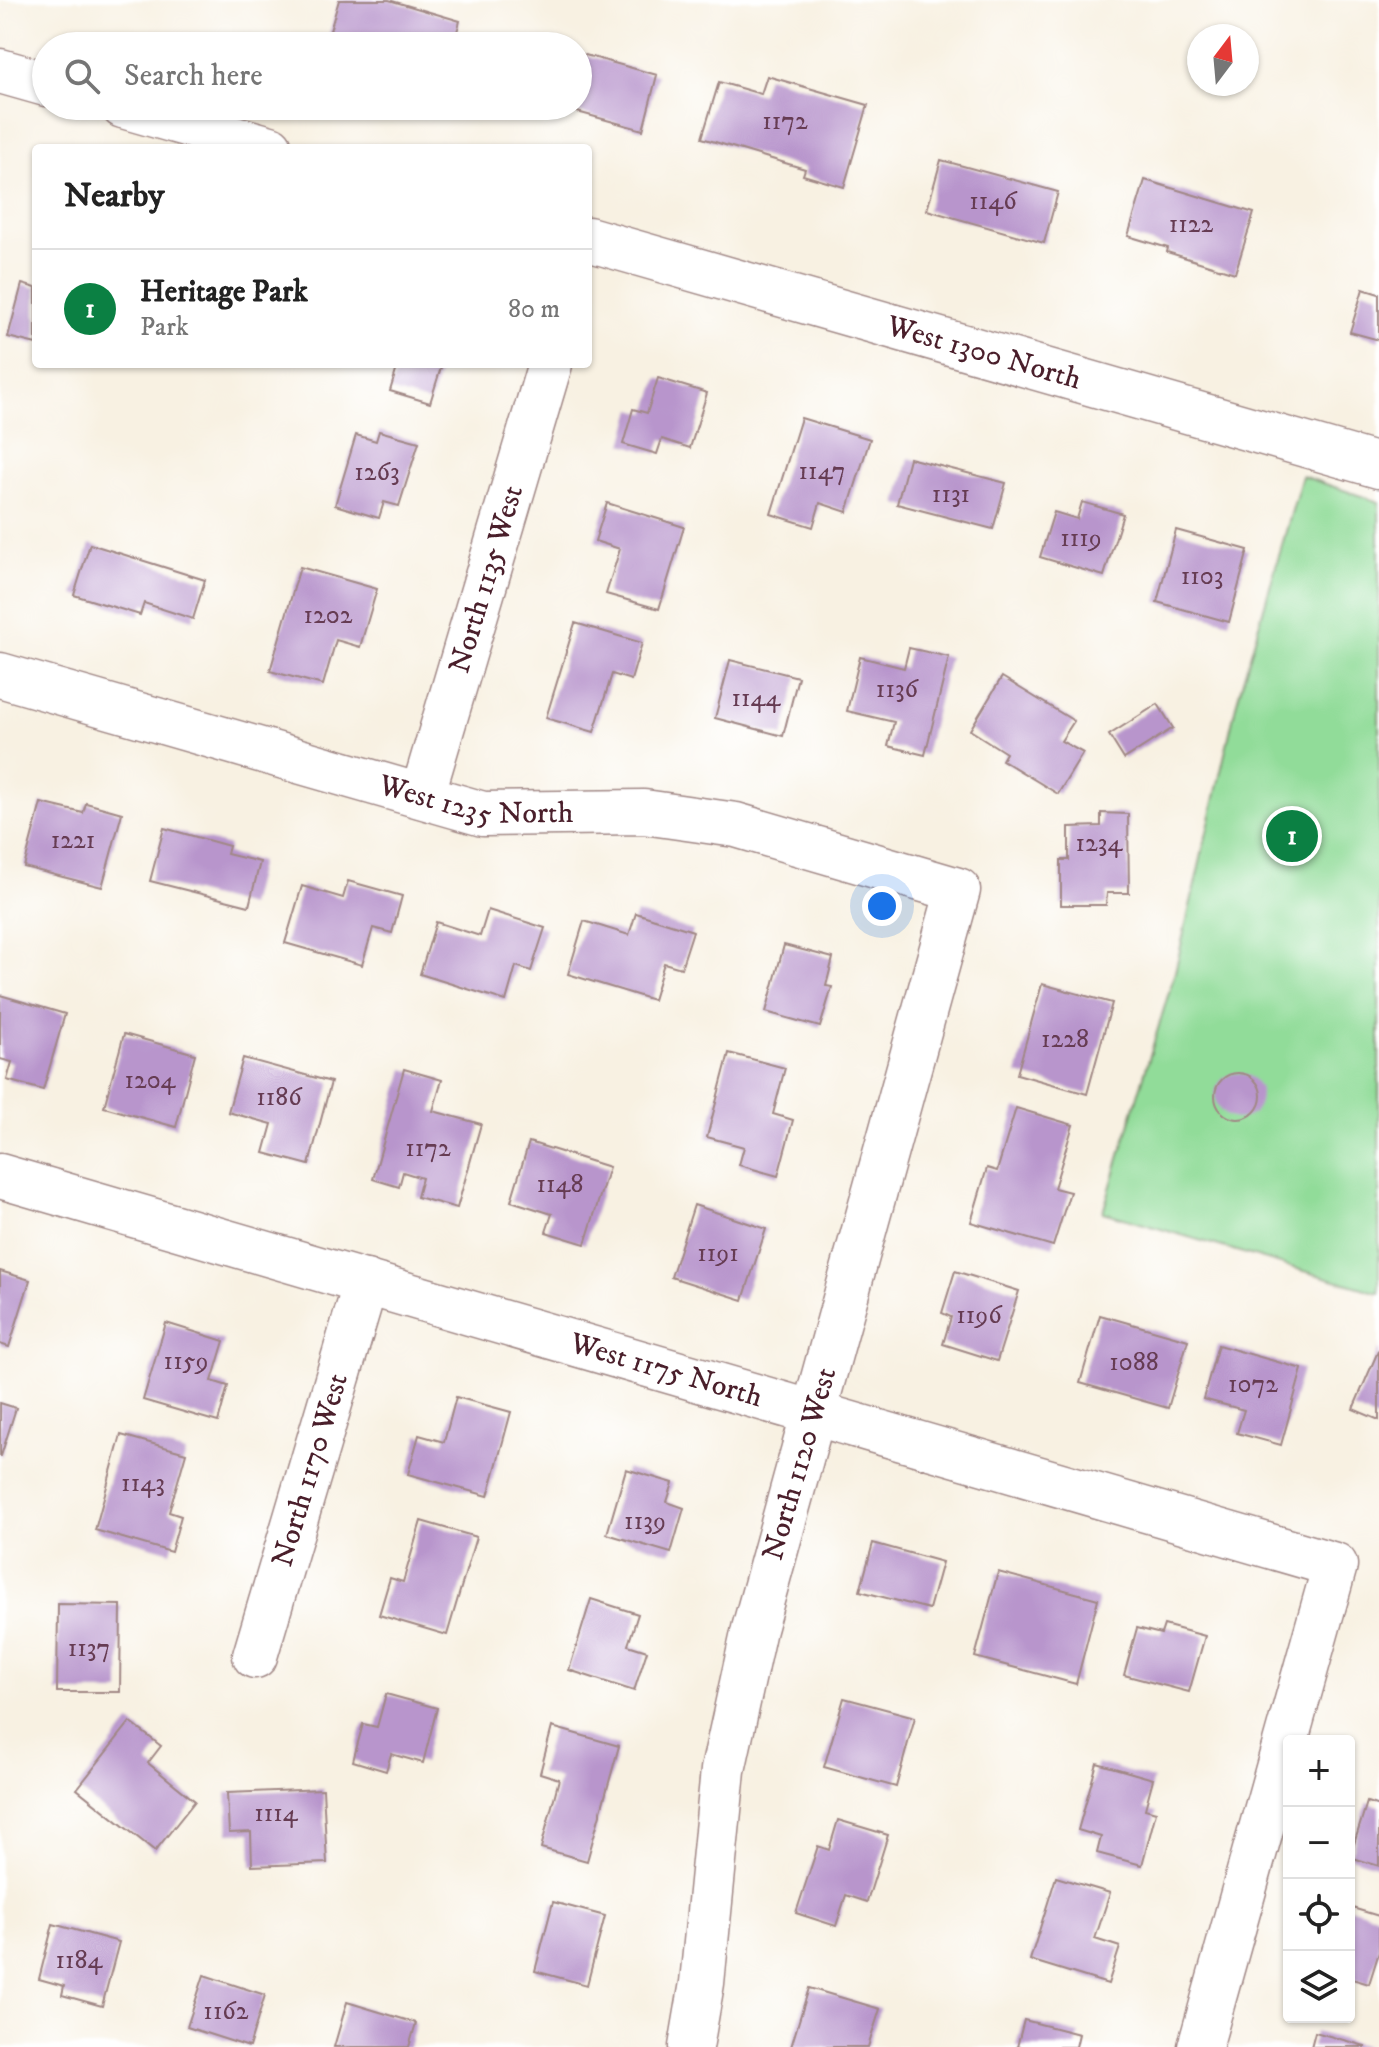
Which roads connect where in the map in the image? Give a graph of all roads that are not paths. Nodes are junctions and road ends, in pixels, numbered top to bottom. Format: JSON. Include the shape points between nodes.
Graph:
{"nodes":[{"id":1,"x":0,"y":71,"type":"edge"},
{"id":2,"x":32,"y":80,"type":"edge"},
{"id":3,"x":172,"y":120,"type":"edge"},
{"id":4,"x":256,"y":144,"type":"edge"},
{"id":5,"x":592,"y":240,"type":"edge"},
{"id":6,"x":549,"y":368,"type":"edge"},
{"id":7,"x":1379,"y":466,"type":"edge"},
{"id":8,"x":0,"y":675,"type":"edge"},
{"id":9,"x":422,"y":796,"type":"junction"},
{"id":10,"x":958,"y":890,"type":"joint"},
{"id":11,"x":0,"y":1176,"type":"edge"},
{"id":12,"x":366,"y":1282,"type":"junction"},
{"id":13,"x":814,"y":1413,"type":"junction"},
{"id":14,"x":255,"y":1656,"type":"dead end"},
{"id":15,"x":691,"y":2047,"type":"edge"},
{"id":16,"x":1200,"y":2047,"type":"edge"}],
"edges":[{"from":1,"to":2,"type":"street"},
{"from":3,"to":4,"type":"street"},
{"from":5,"to":7,"type":"street","name":"West 1300 North"},
{"from":6,"to":9,"type":"street","name":"North 1135 West"},
{"from":8,"to":9,"type":"street","name":"West 1235 North"},
{"from":9,"to":10,"type":"street","name":"West 1235 North","via":[[483,814],[644,812],[736,825]]},
{"from":10,"to":13,"type":"street","name":"North 1120 West"},
{"from":11,"to":12,"type":"street","name":"West 1175 North"},
{"from":12,"to":13,"type":"street","name":"West 1175 North"},
{"from":12,"to":14,"type":"street","name":"North 1170 West"},
{"from":13,"to":15,"type":"street","name":"North 1120 West","via":[[754,1629],[723,1770]]},
{"from":13,"to":16,"type":"street","name":"West 1175 North","via":[[1335,1565]]}]}
